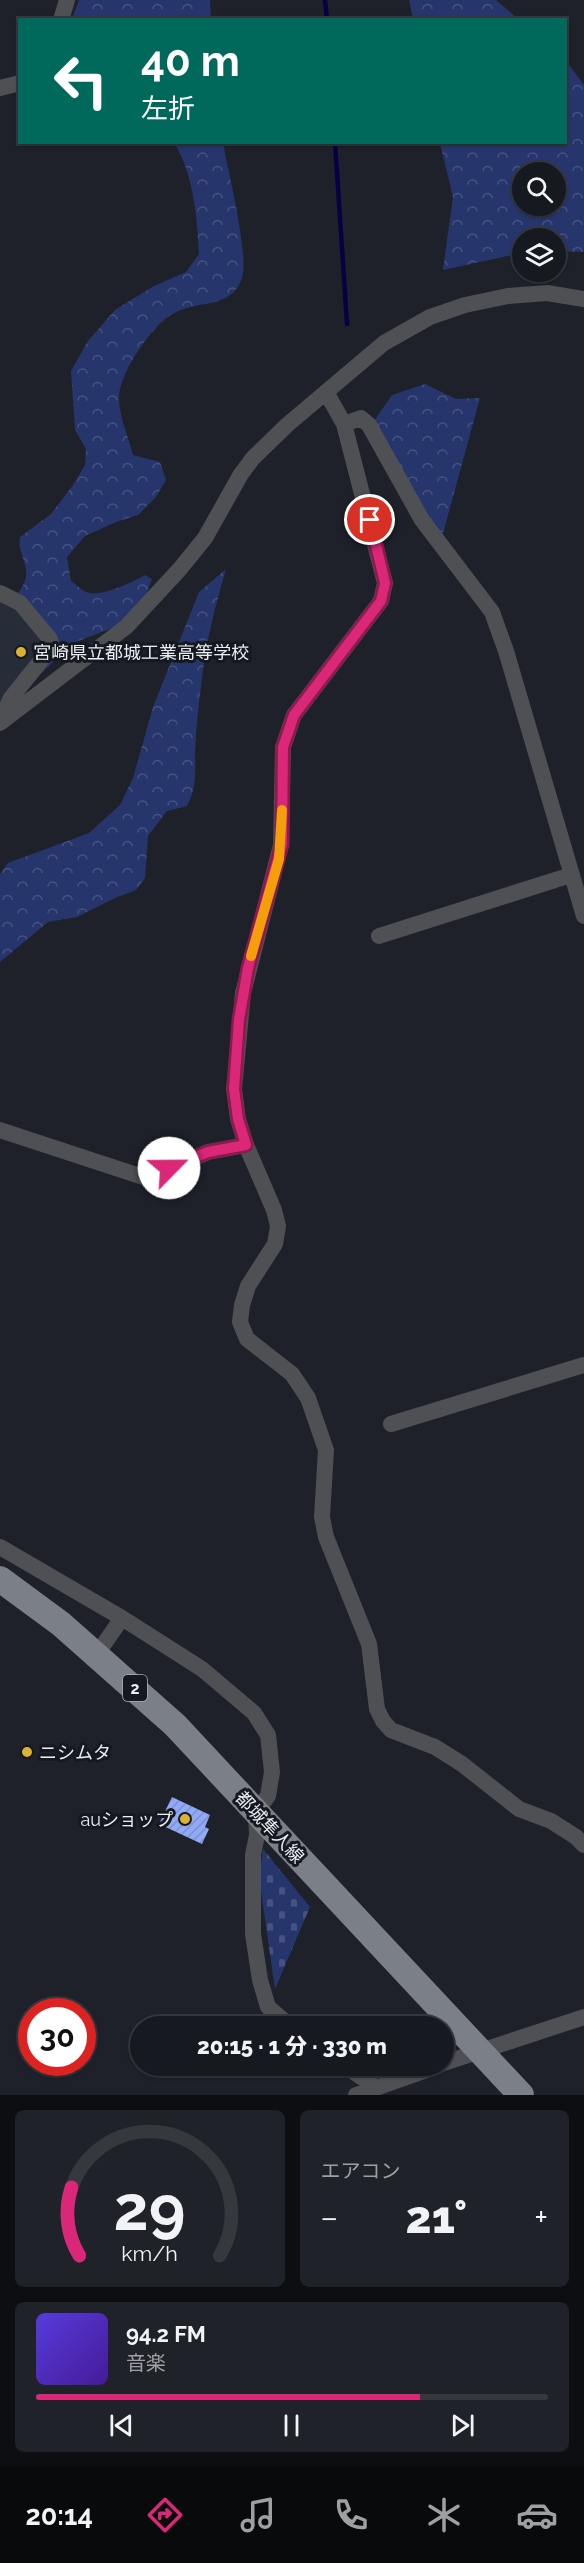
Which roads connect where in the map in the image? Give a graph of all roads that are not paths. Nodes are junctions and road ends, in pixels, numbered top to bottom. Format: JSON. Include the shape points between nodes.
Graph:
{"nodes":[{"id":1,"x":67,"y":0,"type":"edge"},
{"id":2,"x":62,"y":18,"type":"edge"},
{"id":3,"x":18,"y":84,"type":"edge"},
{"id":4,"x":0,"y":88,"type":"edge"},
{"id":5,"x":584,"y":299,"type":"edge"},
{"id":6,"x":326,"y":392,"type":"junction"},
{"id":7,"x":344,"y":424,"type":"junction"},
{"id":8,"x":0,"y":593,"type":"edge"},
{"id":9,"x":0,"y":722,"type":"edge"},
{"id":10,"x":571,"y":874,"type":"junction"},
{"id":11,"x":584,"y":916,"type":"edge"},
{"id":12,"x":379,"y":936,"type":"dead end"},
{"id":13,"x":0,"y":1130,"type":"edge"},
{"id":14,"x":246,"y":1145,"type":"junction"},
{"id":15,"x":584,"y":1365,"type":"edge"},
{"id":16,"x":391,"y":1424,"type":"dead end"},
{"id":17,"x":0,"y":1547,"type":"edge"},
{"id":18,"x":0,"y":1579,"type":"edge"},
{"id":19,"x":122,"y":1618,"type":"junction"},
{"id":20,"x":97,"y":1654,"type":"junction"},
{"id":21,"x":256,"y":1812,"type":"junction"},
{"id":22,"x":584,"y":1845,"type":"edge"},
{"id":23,"x":278,"y":2016,"type":"edge"},
{"id":24,"x":584,"y":2017,"type":"edge"},
{"id":25,"x":478,"y":2051,"type":"junction"},
{"id":26,"x":454,"y":2059,"type":"edge"},
{"id":27,"x":360,"y":2076,"type":"edge"},
{"id":28,"x":410,"y":2076,"type":"edge"},
{"id":29,"x":377,"y":2088,"type":"junction"},
{"id":30,"x":356,"y":2095,"type":"edge"},
{"id":31,"x":520,"y":2095,"type":"edge"}],
"edges":[{"from":1,"to":2,"type":"street"},
{"from":3,"to":4,"type":"street"},
{"from":5,"to":6,"type":"street","via":[[547,293],[465,304],[430,317],[384,343]]},
{"from":6,"to":7,"type":"street"},
{"from":6,"to":9,"type":"street","via":[[253,458],[205,538],[126,627]]},
{"from":7,"to":10,"type":"street","via":[[361,418],[369,425],[422,520],[492,612]]},
{"from":7,"to":14,"type":"street","via":[[384,592],[294,715],[283,747],[282,844],[248,968],[239,1020],[234,1089]]},
{"from":8,"to":9,"type":"street","via":[[20,603],[51,645],[11,698]]},
{"from":10,"to":11,"type":"street"},
{"from":10,"to":12,"type":"street"},
{"from":13,"to":14,"type":"street","via":[[143,1177],[208,1152]]},
{"from":14,"to":22,"type":"street","via":[[278,1226],[275,1244],[248,1286],[240,1322],[247,1339],[292,1374],[308,1398],[326,1450],[322,1517],[326,1537],[369,1644],[377,1708],[383,1721],[392,1730],[435,1747],[519,1809],[551,1821]]},
{"from":15,"to":16,"type":"street"},
{"from":17,"to":19,"type":"street"},
{"from":18,"to":20,"type":"main road","name":"都城隼人線","number":"2"},
{"from":19,"to":20,"type":"street"},
{"from":19,"to":21,"type":"street","via":[[202,1669],[254,1713],[268,1735],[272,1772],[268,1796]]},
{"from":20,"to":21,"type":"main road","name":"都城隼人線","number":"2","via":[[175,1725]]},
{"from":21,"to":23,"type":"street","via":[[256,1957],[268,2007]]},
{"from":21,"to":25,"type":"main road","name":"都城隼人線","number":"2"},
{"from":24,"to":25,"type":"street"},
{"from":25,"to":26,"type":"street"},
{"from":25,"to":31,"type":"main road","name":"都城隼人線","number":"2"},
{"from":27,"to":29,"type":"street"},
{"from":28,"to":29,"type":"street"},
{"from":29,"to":30,"type":"street"}]}
